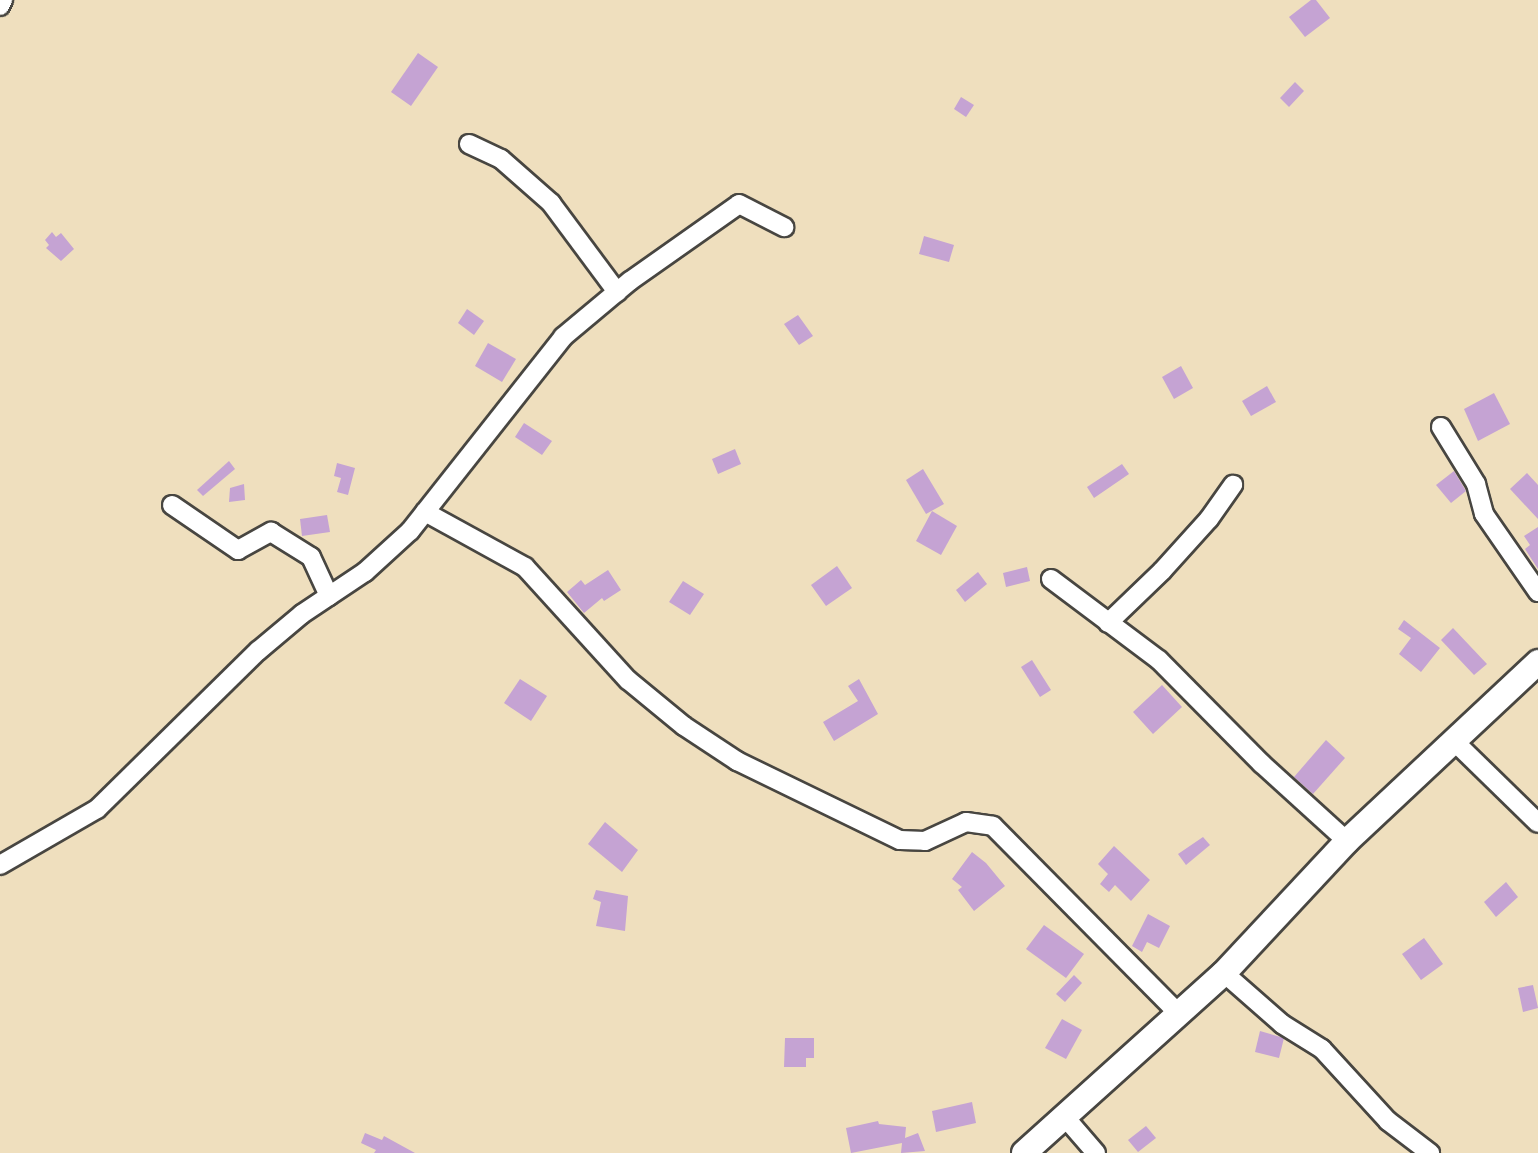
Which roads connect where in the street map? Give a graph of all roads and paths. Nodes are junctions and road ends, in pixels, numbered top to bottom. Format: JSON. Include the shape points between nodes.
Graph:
{"nodes":[{"id":1,"x":3,"y":0,"type":"edge"},
{"id":2,"x":0,"y":6,"type":"edge"},
{"id":3,"x":469,"y":144,"type":"dead end"},
{"id":4,"x":784,"y":227,"type":"dead end"},
{"id":5,"x":617,"y":292,"type":"junction"},
{"id":6,"x":1441,"y":427,"type":"dead end"},
{"id":7,"x":1233,"y":485,"type":"dead end"},
{"id":8,"x":172,"y":505,"type":"dead end"},
{"id":9,"x":425,"y":512,"type":"junction"},
{"id":10,"x":1051,"y":579,"type":"dead end"},
{"id":11,"x":1538,"y":592,"type":"edge"},
{"id":12,"x":329,"y":596,"type":"junction"},
{"id":13,"x":1108,"y":623,"type":"junction"},
{"id":14,"x":1538,"y":662,"type":"edge"},
{"id":15,"x":1454,"y":741,"type":"junction"},
{"id":16,"x":1538,"y":823,"type":"edge"},
{"id":17,"x":1347,"y":841,"type":"junction"},
{"id":18,"x":0,"y":865,"type":"edge"},
{"id":19,"x":1224,"y":973,"type":"junction"},
{"id":20,"x":1178,"y":1013,"type":"junction"},
{"id":21,"x":1064,"y":1116,"type":"junction"},
{"id":22,"x":1024,"y":1153,"type":"edge"},
{"id":23,"x":1096,"y":1153,"type":"edge"},
{"id":24,"x":1430,"y":1153,"type":"edge"}],
"edges":[{"from":1,"to":2,"type":"street"},
{"from":3,"to":5,"type":"street","via":[[501,159],[551,203]]},
{"from":4,"to":5,"type":"street","via":[[740,204]]},
{"from":5,"to":9,"type":"street","via":[[563,337]]},
{"from":6,"to":11,"type":"street","via":[[1476,484],[1484,514]]},
{"from":7,"to":13,"type":"street","via":[[1209,519],[1162,571]]},
{"from":8,"to":12,"type":"street","via":[[238,550],[271,532],[311,557]]},
{"from":9,"to":12,"type":"street","via":[[365,572]]},
{"from":9,"to":20,"type":"street","via":[[525,567],[628,680],[684,726],[737,761],[900,840],[925,841],[966,822],[993,826]]},
{"from":10,"to":13,"type":"street"},
{"from":12,"to":18,"type":"street","via":[[258,651],[97,809]]},
{"from":13,"to":17,"type":"street","via":[[1159,660],[1262,764]]},
{"from":14,"to":15,"type":"main road"},
{"from":15,"to":16,"type":"street"},
{"from":15,"to":17,"type":"main road"},
{"from":17,"to":19,"type":"main road"},
{"from":19,"to":20,"type":"main road"},
{"from":19,"to":24,"type":"street","via":[[1282,1024],[1322,1049],[1388,1121]]},
{"from":20,"to":21,"type":"main road"},
{"from":21,"to":22,"type":"main road"},
{"from":21,"to":23,"type":"street"}]}
